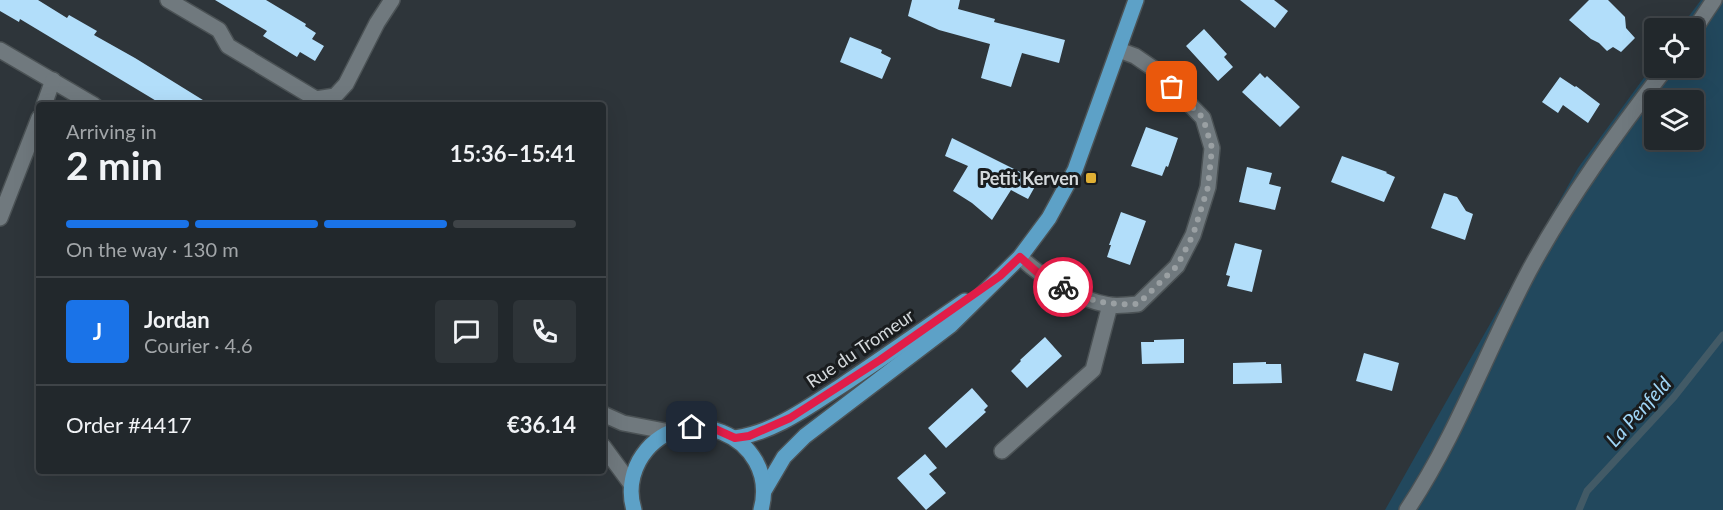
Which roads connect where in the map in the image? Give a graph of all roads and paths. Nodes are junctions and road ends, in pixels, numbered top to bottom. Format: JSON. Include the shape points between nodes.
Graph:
{"nodes":[{"id":1,"x":168,"y":0,"type":"edge"},
{"id":2,"x":392,"y":0,"type":"edge"},
{"id":3,"x":1136,"y":0,"type":"edge"},
{"id":4,"x":1714,"y":0,"type":"edge"},
{"id":5,"x":1702,"y":18,"type":"edge"},
{"id":6,"x":0,"y":50,"type":"edge"},
{"id":7,"x":1119,"y":50,"type":"junction"},
{"id":8,"x":1658,"y":78,"type":"edge"},
{"id":9,"x":53,"y":80,"type":"junction"},
{"id":10,"x":45,"y":102,"type":"edge"},
{"id":11,"x":89,"y":102,"type":"edge"},
{"id":12,"x":36,"y":126,"type":"edge"},
{"id":13,"x":0,"y":218,"type":"edge"},
{"id":14,"x":1020,"y":257,"type":"junction"},
{"id":15,"x":1000,"y":276,"type":"junction"},
{"id":16,"x":1110,"y":305,"type":"junction"},
{"id":17,"x":606,"y":415,"type":"edge"},
{"id":18,"x":670,"y":432,"type":"junction"},
{"id":19,"x":735,"y":438,"type":"junction"},
{"id":20,"x":606,"y":450,"type":"edge"},
{"id":21,"x":1002,"y":451,"type":"dead end"},
{"id":22,"x":631,"y":484,"type":"junction"},
{"id":23,"x":764,"y":491,"type":"junction"},
{"id":24,"x":634,"y":510,"type":"edge"},
{"id":25,"x":761,"y":510,"type":"edge"},
{"id":26,"x":1407,"y":510,"type":"edge"}],
"edges":[{"from":1,"to":2,"type":"street","via":[[219,30],[228,46],[316,99],[334,96],[346,84]]},
{"from":3,"to":7,"type":"main road","name":"Rue du Tromeur"},
{"from":4,"to":5,"type":"street"},
{"from":6,"to":9,"type":"street"},
{"from":7,"to":14,"type":"main road","name":"Rue du Tromeur","via":[[1075,170],[1049,219]]},
{"from":7,"to":16,"type":"street","via":[[1157,71],[1203,118],[1212,148],[1208,187],[1193,235],[1177,266],[1138,304]]},
{"from":8,"to":26,"type":"street","via":[[1594,164],[1535,262],[1458,419]]},
{"from":9,"to":10,"type":"street"},
{"from":9,"to":11,"type":"street"},
{"from":12,"to":13,"type":"street"},
{"from":14,"to":15,"type":"main road","name":"Rue du Tromeur"},
{"from":14,"to":16,"type":"street","via":[[1039,274],[1074,293]]},
{"from":15,"to":19,"type":"main road","name":"Rue du Tromeur","via":[[790,418]]},
{"from":15,"to":23,"type":"main road","name":"Rue du Tromeur","via":[[951,325],[805,436],[784,458]]},
{"from":16,"to":21,"type":"street","via":[[1093,370]]},
{"from":17,"to":18,"type":"street","via":[[623,423]]},
{"from":18,"to":19,"type":"main road","via":[[692,427],[715,429]]},
{"from":18,"to":22,"type":"main road","via":[[644,453]]},
{"from":19,"to":23,"type":"main road","via":[[753,456]]},
{"from":20,"to":22,"type":"street"},
{"from":22,"to":24,"type":"main road"},
{"from":23,"to":25,"type":"main road"}]}
